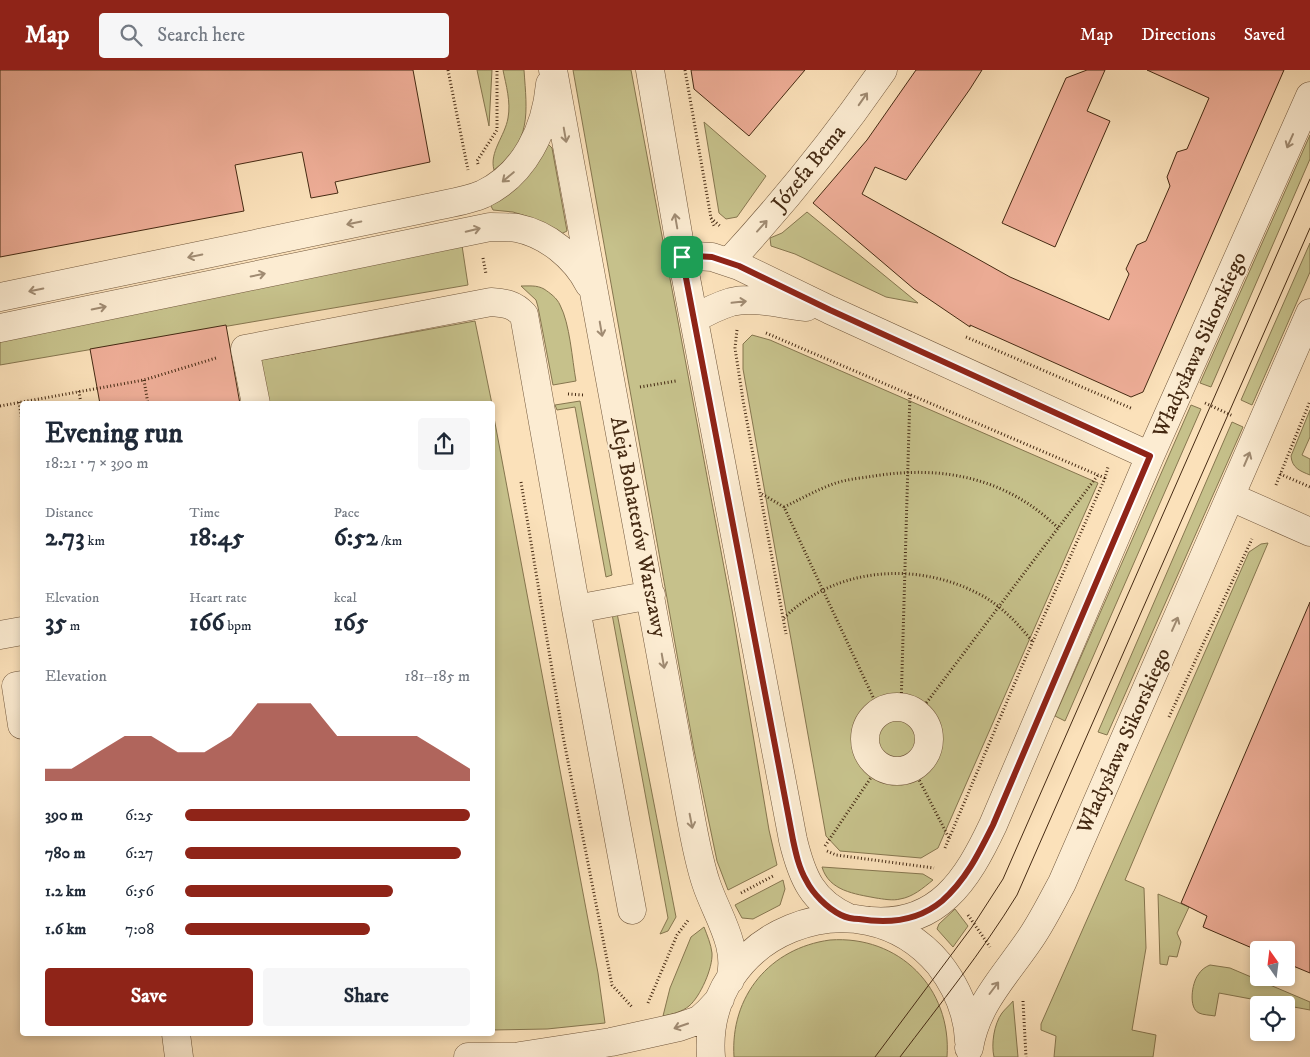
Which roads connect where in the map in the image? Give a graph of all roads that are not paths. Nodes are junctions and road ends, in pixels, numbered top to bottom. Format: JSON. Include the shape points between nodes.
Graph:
{"nodes":[{"id":1,"x":552,"y":70,"type":"edge"},
{"id":2,"x":650,"y":70,"type":"edge"},
{"id":3,"x":883,"y":70,"type":"edge"},
{"id":4,"x":1310,"y":96,"type":"edge"},
{"id":5,"x":682,"y":257,"type":"junction"},
{"id":6,"x":729,"y":262,"type":"junction"},
{"id":7,"x":0,"y":297,"type":"edge"},
{"id":8,"x":596,"y":301,"type":"junction"},
{"id":9,"x":830,"y":310,"type":"junction"},
{"id":10,"x":1310,"y":313,"type":"edge"},
{"id":11,"x":694,"y":319,"type":"junction"},
{"id":12,"x":0,"y":328,"type":"edge"},
{"id":13,"x":255,"y":401,"type":"edge"},
{"id":14,"x":1150,"y":456,"type":"junction"},
{"id":15,"x":1231,"y":497,"type":"junction"},
{"id":16,"x":1310,"y":532,"type":"edge"},
{"id":17,"x":651,"y":595,"type":"junction"},
{"id":18,"x":576,"y":609,"type":"junction"},
{"id":19,"x":20,"y":631,"type":"edge"},
{"id":20,"x":0,"y":635,"type":"edge"},
{"id":21,"x":20,"y":685,"type":"edge"},
{"id":22,"x":20,"y":712,"type":"edge"},
{"id":23,"x":913,"y":768,"type":"joint"},
{"id":24,"x":632,"y":910,"type":"dead end"},
{"id":25,"x":859,"y":920,"type":"junction"},
{"id":26,"x":725,"y":989,"type":"junction"},
{"id":27,"x":176,"y":1036,"type":"edge"},
{"id":28,"x":970,"y":1053,"type":"edge"},
{"id":29,"x":528,"y":1056,"type":"edge"},
{"id":30,"x":179,"y":1057,"type":"edge"},
{"id":31,"x":468,"y":1057,"type":"edge"},
{"id":32,"x":711,"y":1057,"type":"edge"}],
"edges":[{"from":1,"to":7,"type":"street","one_way":true,"via":[[539,131],[526,158],[509,178],[476,186],[423,208]]},
{"from":1,"to":8,"type":"street","name":"Aleja Bohaterów Warszawy","one_way":true},
{"from":5,"to":2,"type":"street","one_way":true},
{"from":6,"to":3,"type":"street","name":"Józefa Bema","one_way":true,"via":[[825,149]]},
{"from":4,"to":14,"type":"street","name":"Władysława Sikorskiego","one_way":true},
{"from":5,"to":6,"type":"street","via":[[704,256]]},
{"from":5,"to":11,"type":"street"},
{"from":6,"to":9,"type":"street"},
{"from":12,"to":8,"type":"street","one_way":true,"via":[[490,227],[519,228],[556,246],[576,262]]},
{"from":8,"to":17,"type":"street","name":"Aleja Bohaterów Warszawy","one_way":true},
{"from":11,"to":9,"type":"street","one_way":true,"via":[[715,308],[744,301]]},
{"from":9,"to":14,"type":"street"},
{"from":15,"to":10,"type":"street","name":"Władysława Sikorskiego","one_way":true},
{"from":11,"to":25,"type":"street","via":[[799,863],[805,879],[821,900],[834,911]]},
{"from":13,"to":18,"type":"street","via":[[245,349],[491,302],[507,302],[519,309],[524,315]]},
{"from":14,"to":25,"type":"street","name":"Władysława Sikorskiego","via":[[975,861],[952,892],[928,911],[902,920]]},
{"from":15,"to":16,"type":"street"},
{"from":28,"to":15,"type":"street","name":"Władysława Sikorskiego","one_way":true,"via":[[976,1020],[988,997],[1029,940],[1062,882]]},
{"from":17,"to":18,"type":"street"},
{"from":17,"to":26,"type":"street","name":"Aleja Bohaterów Warszawy","one_way":true,"via":[[696,847],[730,944],[732,959]]},
{"from":18,"to":24,"type":"street"},
{"from":19,"to":20,"type":"street"},
{"from":21,"to":22,"type":"street","via":[[16,686]]},
{"from":23,"to":23,"type":"street","via":[[922,760],[930,741],[925,722],[900,711],[870,723],[865,737],[866,747],[878,767],[895,771]]},
{"from":25,"to":26,"type":"street","name":"Władysława Sikorskiego","via":[[816,920],[785,930],[750,954]]},
{"from":25,"to":28,"type":"street","via":[[891,928],[927,952],[942,968],[962,1005]]},
{"from":26,"to":29,"type":"street","one_way":true,"via":[[699,1020],[679,1027]]},
{"from":26,"to":32,"type":"street","via":[[712,1025]]},
{"from":27,"to":30,"type":"street"},
{"from":29,"to":31,"type":"street"}]}
